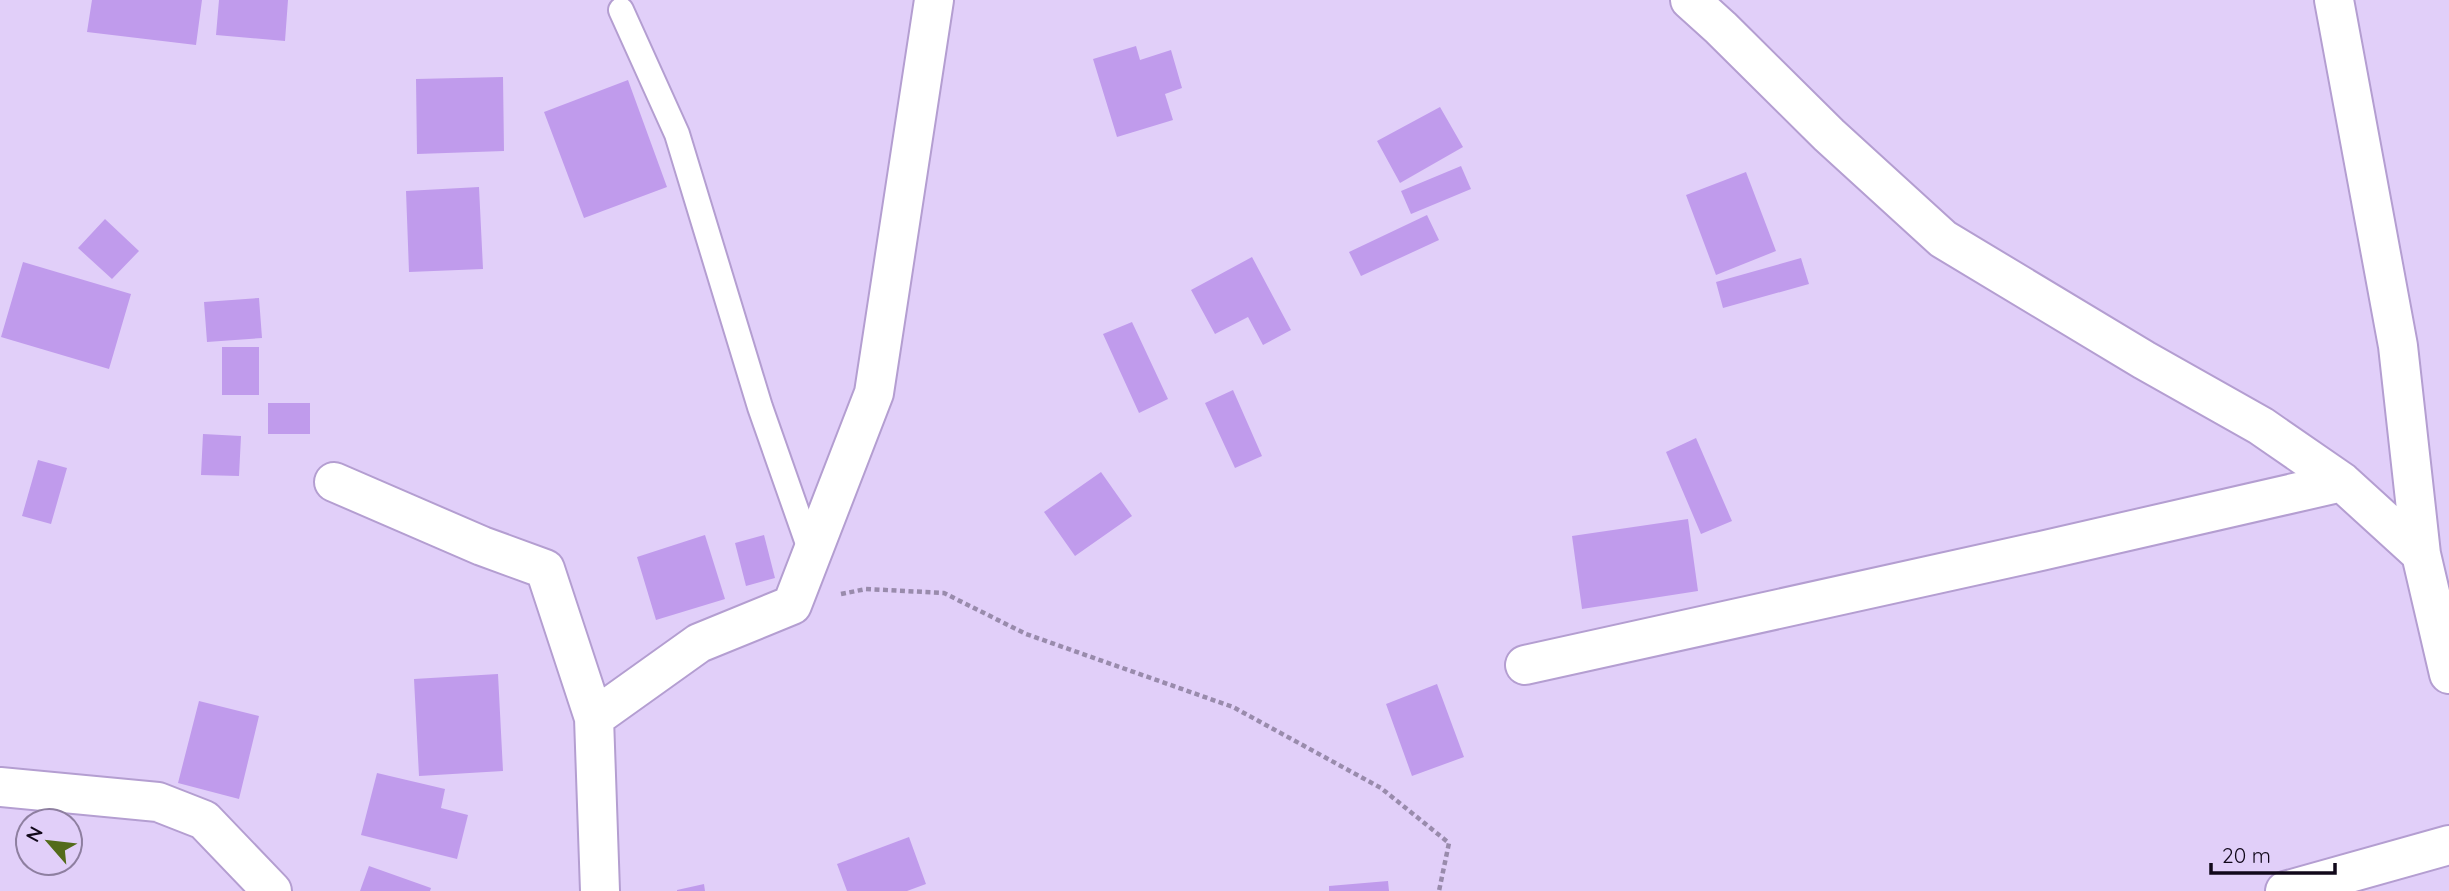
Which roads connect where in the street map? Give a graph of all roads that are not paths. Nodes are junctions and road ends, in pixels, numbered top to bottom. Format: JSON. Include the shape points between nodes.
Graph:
{"nodes":[{"id":1,"x":934,"y":0,"type":"edge"},
{"id":2,"x":1690,"y":0,"type":"edge"},
{"id":3,"x":2334,"y":0,"type":"edge"},
{"id":4,"x":621,"y":10,"type":"dead end"},
{"id":5,"x":334,"y":482,"type":"dead end"},
{"id":6,"x":2342,"y":482,"type":"junction"},
{"id":7,"x":2421,"y":554,"type":"junction"},
{"id":8,"x":812,"y":555,"type":"junction"},
{"id":9,"x":1525,"y":664,"type":"dead end"},
{"id":10,"x":2449,"y":674,"type":"edge"},
{"id":11,"x":594,"y":718,"type":"junction"},
{"id":12,"x":0,"y":787,"type":"edge"},
{"id":13,"x":2449,"y":845,"type":"edge"},
{"id":14,"x":272,"y":891,"type":"edge"},
{"id":15,"x":600,"y":891,"type":"edge"},
{"id":16,"x":2285,"y":891,"type":"edge"}],
"edges":[{"from":1,"to":8,"type":"street","via":[[874,393]]},
{"from":2,"to":6,"type":"street","via":[[1943,239],[2261,426]]},
{"from":3,"to":7,"type":"street","via":[[2398,346]]},
{"from":4,"to":8,"type":"lane","via":[[677,134],[760,407]]},
{"from":5,"to":11,"type":"street","via":[[545,569]]},
{"from":6,"to":7,"type":"street"},
{"from":6,"to":9,"type":"street"},
{"from":7,"to":10,"type":"street"},
{"from":8,"to":11,"type":"street","via":[[792,605],[699,643]]},
{"from":11,"to":15,"type":"street"},
{"from":12,"to":14,"type":"street","via":[[158,802],[204,820]]},
{"from":13,"to":16,"type":"street"}]}
